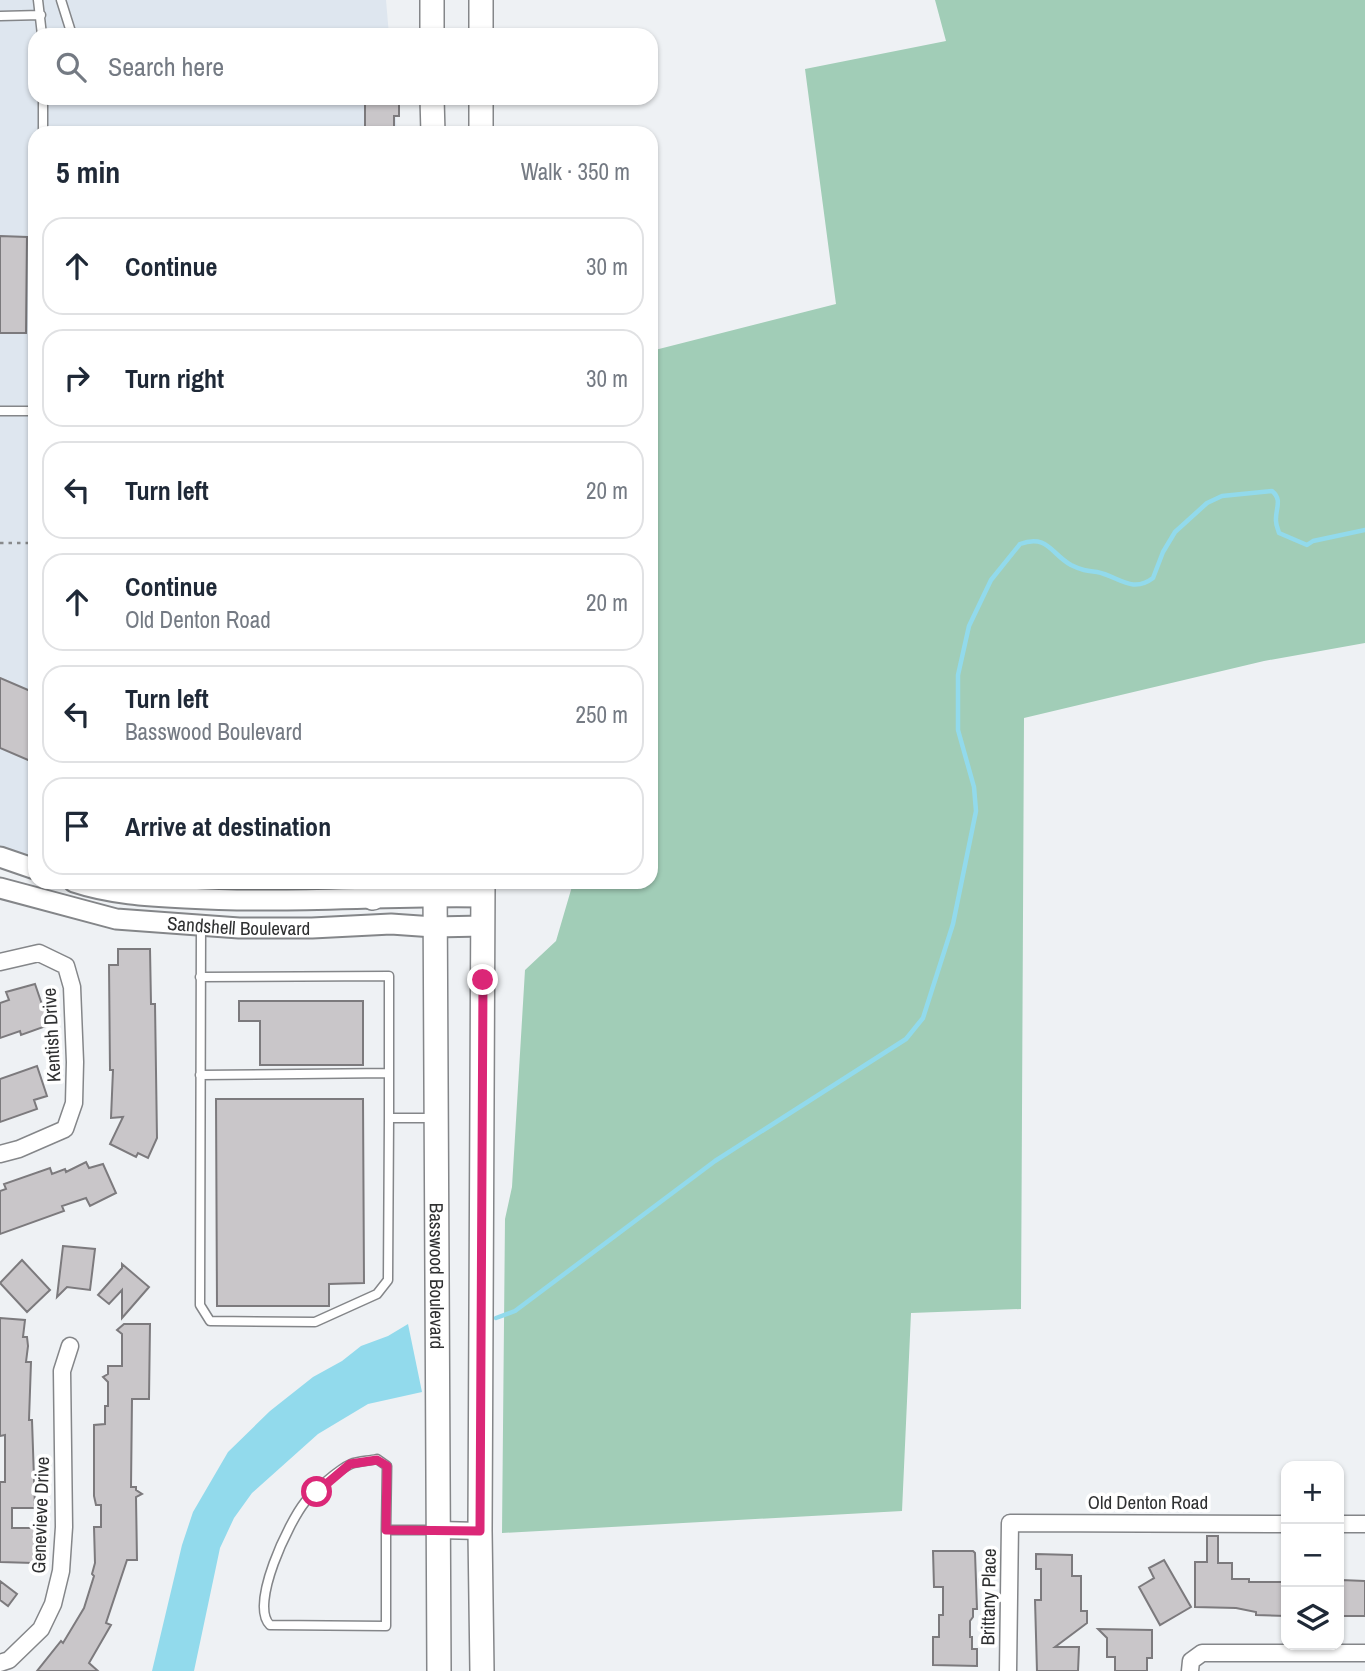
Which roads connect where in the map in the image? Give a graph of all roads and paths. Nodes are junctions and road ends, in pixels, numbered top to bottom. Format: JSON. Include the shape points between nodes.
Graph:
{"nodes":[{"id":1,"x":37,"y":0,"type":"edge"},
{"id":2,"x":61,"y":0,"type":"edge"},
{"id":3,"x":432,"y":0,"type":"edge"},
{"id":4,"x":481,"y":0,"type":"edge"},
{"id":5,"x":41,"y":15,"type":"junction"},
{"id":6,"x":0,"y":16,"type":"edge"},
{"id":7,"x":42,"y":28,"type":"edge"},
{"id":8,"x":70,"y":28,"type":"edge"},
{"id":9,"x":432,"y":28,"type":"edge"},
{"id":10,"x":481,"y":28,"type":"edge"},
{"id":11,"x":43,"y":105,"type":"edge"},
{"id":12,"x":432,"y":105,"type":"edge"},
{"id":13,"x":481,"y":105,"type":"edge"},
{"id":14,"x":43,"y":126,"type":"edge"},
{"id":15,"x":433,"y":126,"type":"edge"},
{"id":16,"x":481,"y":126,"type":"edge"},
{"id":17,"x":0,"y":411,"type":"edge"},
{"id":18,"x":28,"y":411,"type":"edge"},
{"id":19,"x":0,"y":543,"type":"edge"},
{"id":20,"x":28,"y":543,"type":"edge"},
{"id":21,"x":0,"y":857,"type":"edge"},
{"id":22,"x":28,"y":867,"type":"edge"},
{"id":23,"x":0,"y":888,"type":"edge"},
{"id":24,"x":94,"y":889,"type":"edge"},
{"id":25,"x":385,"y":889,"type":"edge"},
{"id":26,"x":435,"y":889,"type":"edge"},
{"id":27,"x":483,"y":889,"type":"edge"},
{"id":28,"x":373,"y":898,"type":"junction"},
{"id":29,"x":201,"y":926,"type":"junction"},
{"id":30,"x":483,"y":926,"type":"junction"},
{"id":31,"x":434,"y":927,"type":"junction"},
{"id":32,"x":0,"y":962,"type":"edge"},
{"id":33,"x":200,"y":977,"type":"junction"},
{"id":34,"x":389,"y":1073,"type":"junction"},
{"id":35,"x":200,"y":1075,"type":"junction"},
{"id":36,"x":389,"y":1118,"type":"junction"},
{"id":37,"x":435,"y":1118,"type":"junction"},
{"id":38,"x":0,"y":1154,"type":"edge"},
{"id":39,"x":70,"y":1346,"type":"dead end"},
{"id":40,"x":1010,"y":1523,"type":"joint"},
{"id":41,"x":1281,"y":1524,"type":"edge"},
{"id":42,"x":1344,"y":1524,"type":"edge"},
{"id":43,"x":1365,"y":1524,"type":"edge"},
{"id":44,"x":386,"y":1530,"type":"junction"},
{"id":45,"x":439,"y":1530,"type":"junction"},
{"id":46,"x":480,"y":1531,"type":"junction"},
{"id":47,"x":1365,"y":1653,"type":"edge"},
{"id":48,"x":0,"y":1663,"type":"edge"},
{"id":49,"x":439,"y":1671,"type":"edge"},
{"id":50,"x":482,"y":1671,"type":"edge"},
{"id":51,"x":1007,"y":1671,"type":"edge"},
{"id":52,"x":1190,"y":1671,"type":"edge"}],
"edges":[{"from":1,"to":5,"type":"lane"},
{"from":2,"to":8,"type":"lane"},
{"from":3,"to":9,"type":"main road"},
{"from":4,"to":10,"type":"main road"},
{"from":5,"to":6,"type":"lane"},
{"from":5,"to":7,"type":"lane"},
{"from":11,"to":14,"type":"lane"},
{"from":12,"to":15,"type":"main road"},
{"from":13,"to":16,"type":"main road"},
{"from":17,"to":18,"type":"lane"},
{"from":19,"to":20,"type":"path"},
{"from":21,"to":22,"type":"street"},
{"from":23,"to":29,"type":"street","name":"Sandshell Boulevard","via":[[116,919]]},
{"from":24,"to":28,"type":"street","name":"Sandshell Boulevard","via":[[237,901]]},
{"from":25,"to":28,"type":"main road"},
{"from":26,"to":27,"type":"street","name":"Sandshell Boulevard"},
{"from":26,"to":28,"type":"street","name":"Sandshell Boulevard"},
{"from":26,"to":31,"type":"main road","name":"Basswood Boulevard"},
{"from":27,"to":30,"type":"main road"},
{"from":29,"to":31,"type":"street","name":"Sandshell Boulevard"},
{"from":29,"to":33,"type":"lane"},
{"from":30,"to":31,"type":"street","name":"Sandshell Boulevard"},
{"from":30,"to":46,"type":"main road"},
{"from":31,"to":37,"type":"main road","name":"Basswood Boulevard"},
{"from":32,"to":38,"type":"street","name":"Kentish Drive","via":[[38,953],[66,966],[72,987],[75,1062],[75,1103],[65,1129]]},
{"from":33,"to":34,"type":"lane","via":[[389,976]]},
{"from":33,"to":35,"type":"lane"},
{"from":34,"to":35,"type":"lane"},
{"from":34,"to":36,"type":"lane"},
{"from":35,"to":36,"type":"lane","via":[[200,1305],[210,1321],[315,1322],[377,1294],[388,1280]]},
{"from":36,"to":37,"type":"lane"},
{"from":37,"to":45,"type":"main road","name":"Basswood Boulevard"},
{"from":39,"to":48,"type":"street","name":"Genevieve Drive","via":[[62,1371],[61,1571],[41,1629]]},
{"from":40,"to":41,"type":"street","name":"Old Denton Road"},
{"from":40,"to":51,"type":"street","name":"Brittany Place"},
{"from":42,"to":43,"type":"street"},
{"from":44,"to":44,"type":"lane","via":[[386,1626],[270,1625],[265,1620],[271,1570],[287,1534],[305,1502],[350,1464],[377,1460],[387,1466]]},
{"from":44,"to":45,"type":"lane"},
{"from":45,"to":46,"type":"street"},
{"from":45,"to":49,"type":"main road","name":"Basswood Boulevard"},
{"from":46,"to":50,"type":"main road"},
{"from":47,"to":52,"type":"street","via":[[1202,1653],[1191,1661]]}]}
